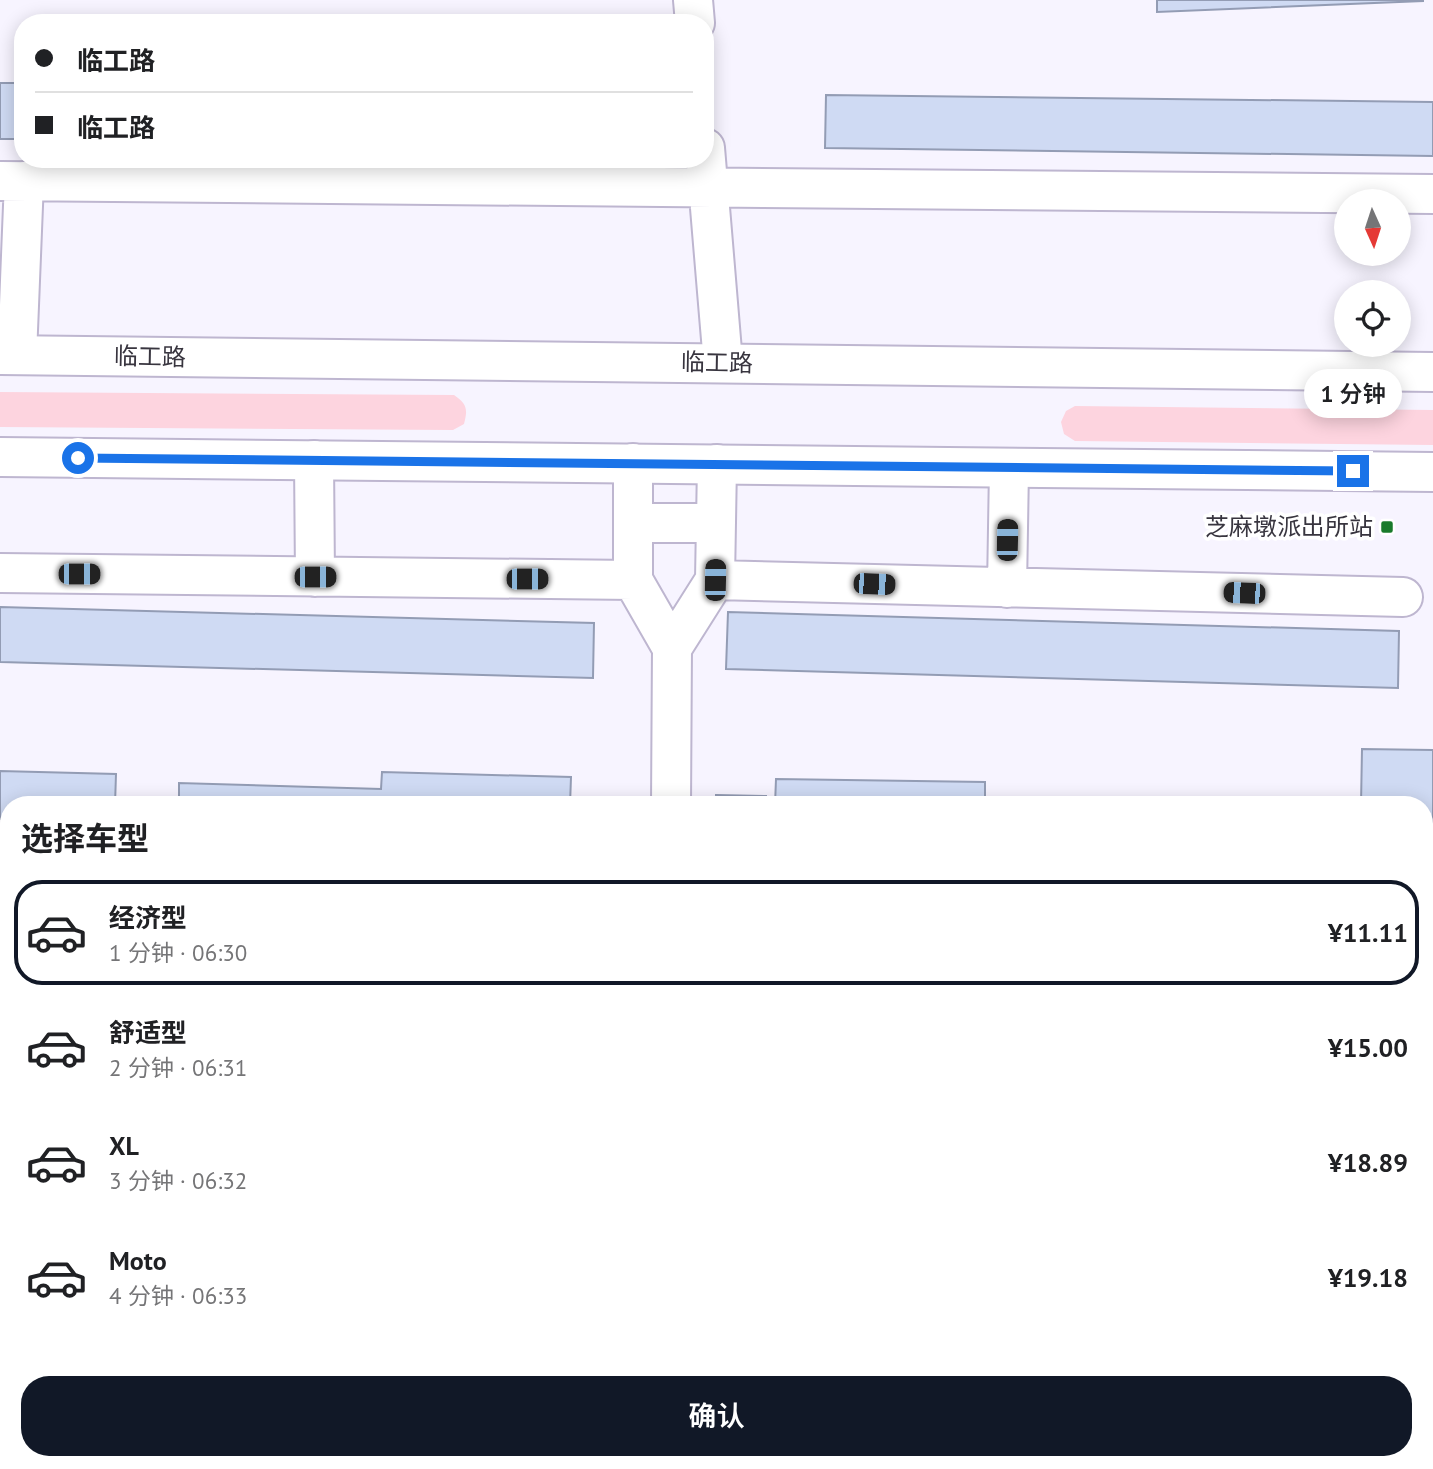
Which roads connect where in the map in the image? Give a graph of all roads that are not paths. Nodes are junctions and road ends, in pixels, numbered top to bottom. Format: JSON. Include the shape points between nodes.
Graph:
{"nodes":[{"id":1,"x":707,"y":168,"type":"edge"},
{"id":2,"x":12,"y":181,"type":"edge"},
{"id":3,"x":709,"y":187,"type":"junction"},
{"id":4,"x":1433,"y":194,"type":"edge"},
{"id":5,"x":8,"y":355,"type":"edge"},
{"id":6,"x":723,"y":363,"type":"junction"},
{"id":7,"x":1433,"y":372,"type":"edge"},
{"id":8,"x":0,"y":457,"type":"edge"},
{"id":9,"x":314,"y":460,"type":"junction"},
{"id":10,"x":633,"y":464,"type":"junction"},
{"id":11,"x":717,"y":464,"type":"junction"},
{"id":12,"x":1009,"y":468,"type":"junction"},
{"id":13,"x":1433,"y":472,"type":"edge"},
{"id":14,"x":633,"y":523,"type":"junction"},
{"id":15,"x":716,"y":523,"type":"junction"},
{"id":16,"x":0,"y":573,"type":"edge"},
{"id":17,"x":315,"y":577,"type":"junction"},
{"id":18,"x":633,"y":580,"type":"junction"},
{"id":19,"x":715,"y":580,"type":"junction"},
{"id":20,"x":1007,"y":588,"type":"junction"},
{"id":21,"x":1403,"y":597,"type":"dead end"},
{"id":22,"x":672,"y":648,"type":"junction"},
{"id":23,"x":671,"y":796,"type":"edge"}],
"edges":[{"from":1,"to":3,"type":"main road"},
{"from":2,"to":3,"type":"main road"},
{"from":2,"to":5,"type":"main road"},
{"from":3,"to":4,"type":"main road"},
{"from":3,"to":6,"type":"main road"},
{"from":5,"to":6,"type":"main road","name":"临工路"},
{"from":6,"to":7,"type":"main road","name":"临工路"},
{"from":8,"to":9,"type":"main road"},
{"from":9,"to":10,"type":"main road"},
{"from":9,"to":17,"type":"main road"},
{"from":10,"to":11,"type":"main road"},
{"from":10,"to":14,"type":"main road"},
{"from":11,"to":12,"type":"main road"},
{"from":11,"to":15,"type":"main road"},
{"from":12,"to":13,"type":"main road"},
{"from":12,"to":20,"type":"main road"},
{"from":14,"to":15,"type":"main road"},
{"from":14,"to":18,"type":"main road"},
{"from":15,"to":19,"type":"main road"},
{"from":16,"to":17,"type":"main road"},
{"from":17,"to":18,"type":"main road"},
{"from":18,"to":22,"type":"main road"},
{"from":19,"to":20,"type":"main road"},
{"from":19,"to":22,"type":"main road"},
{"from":20,"to":21,"type":"main road"},
{"from":22,"to":23,"type":"main road"}]}
